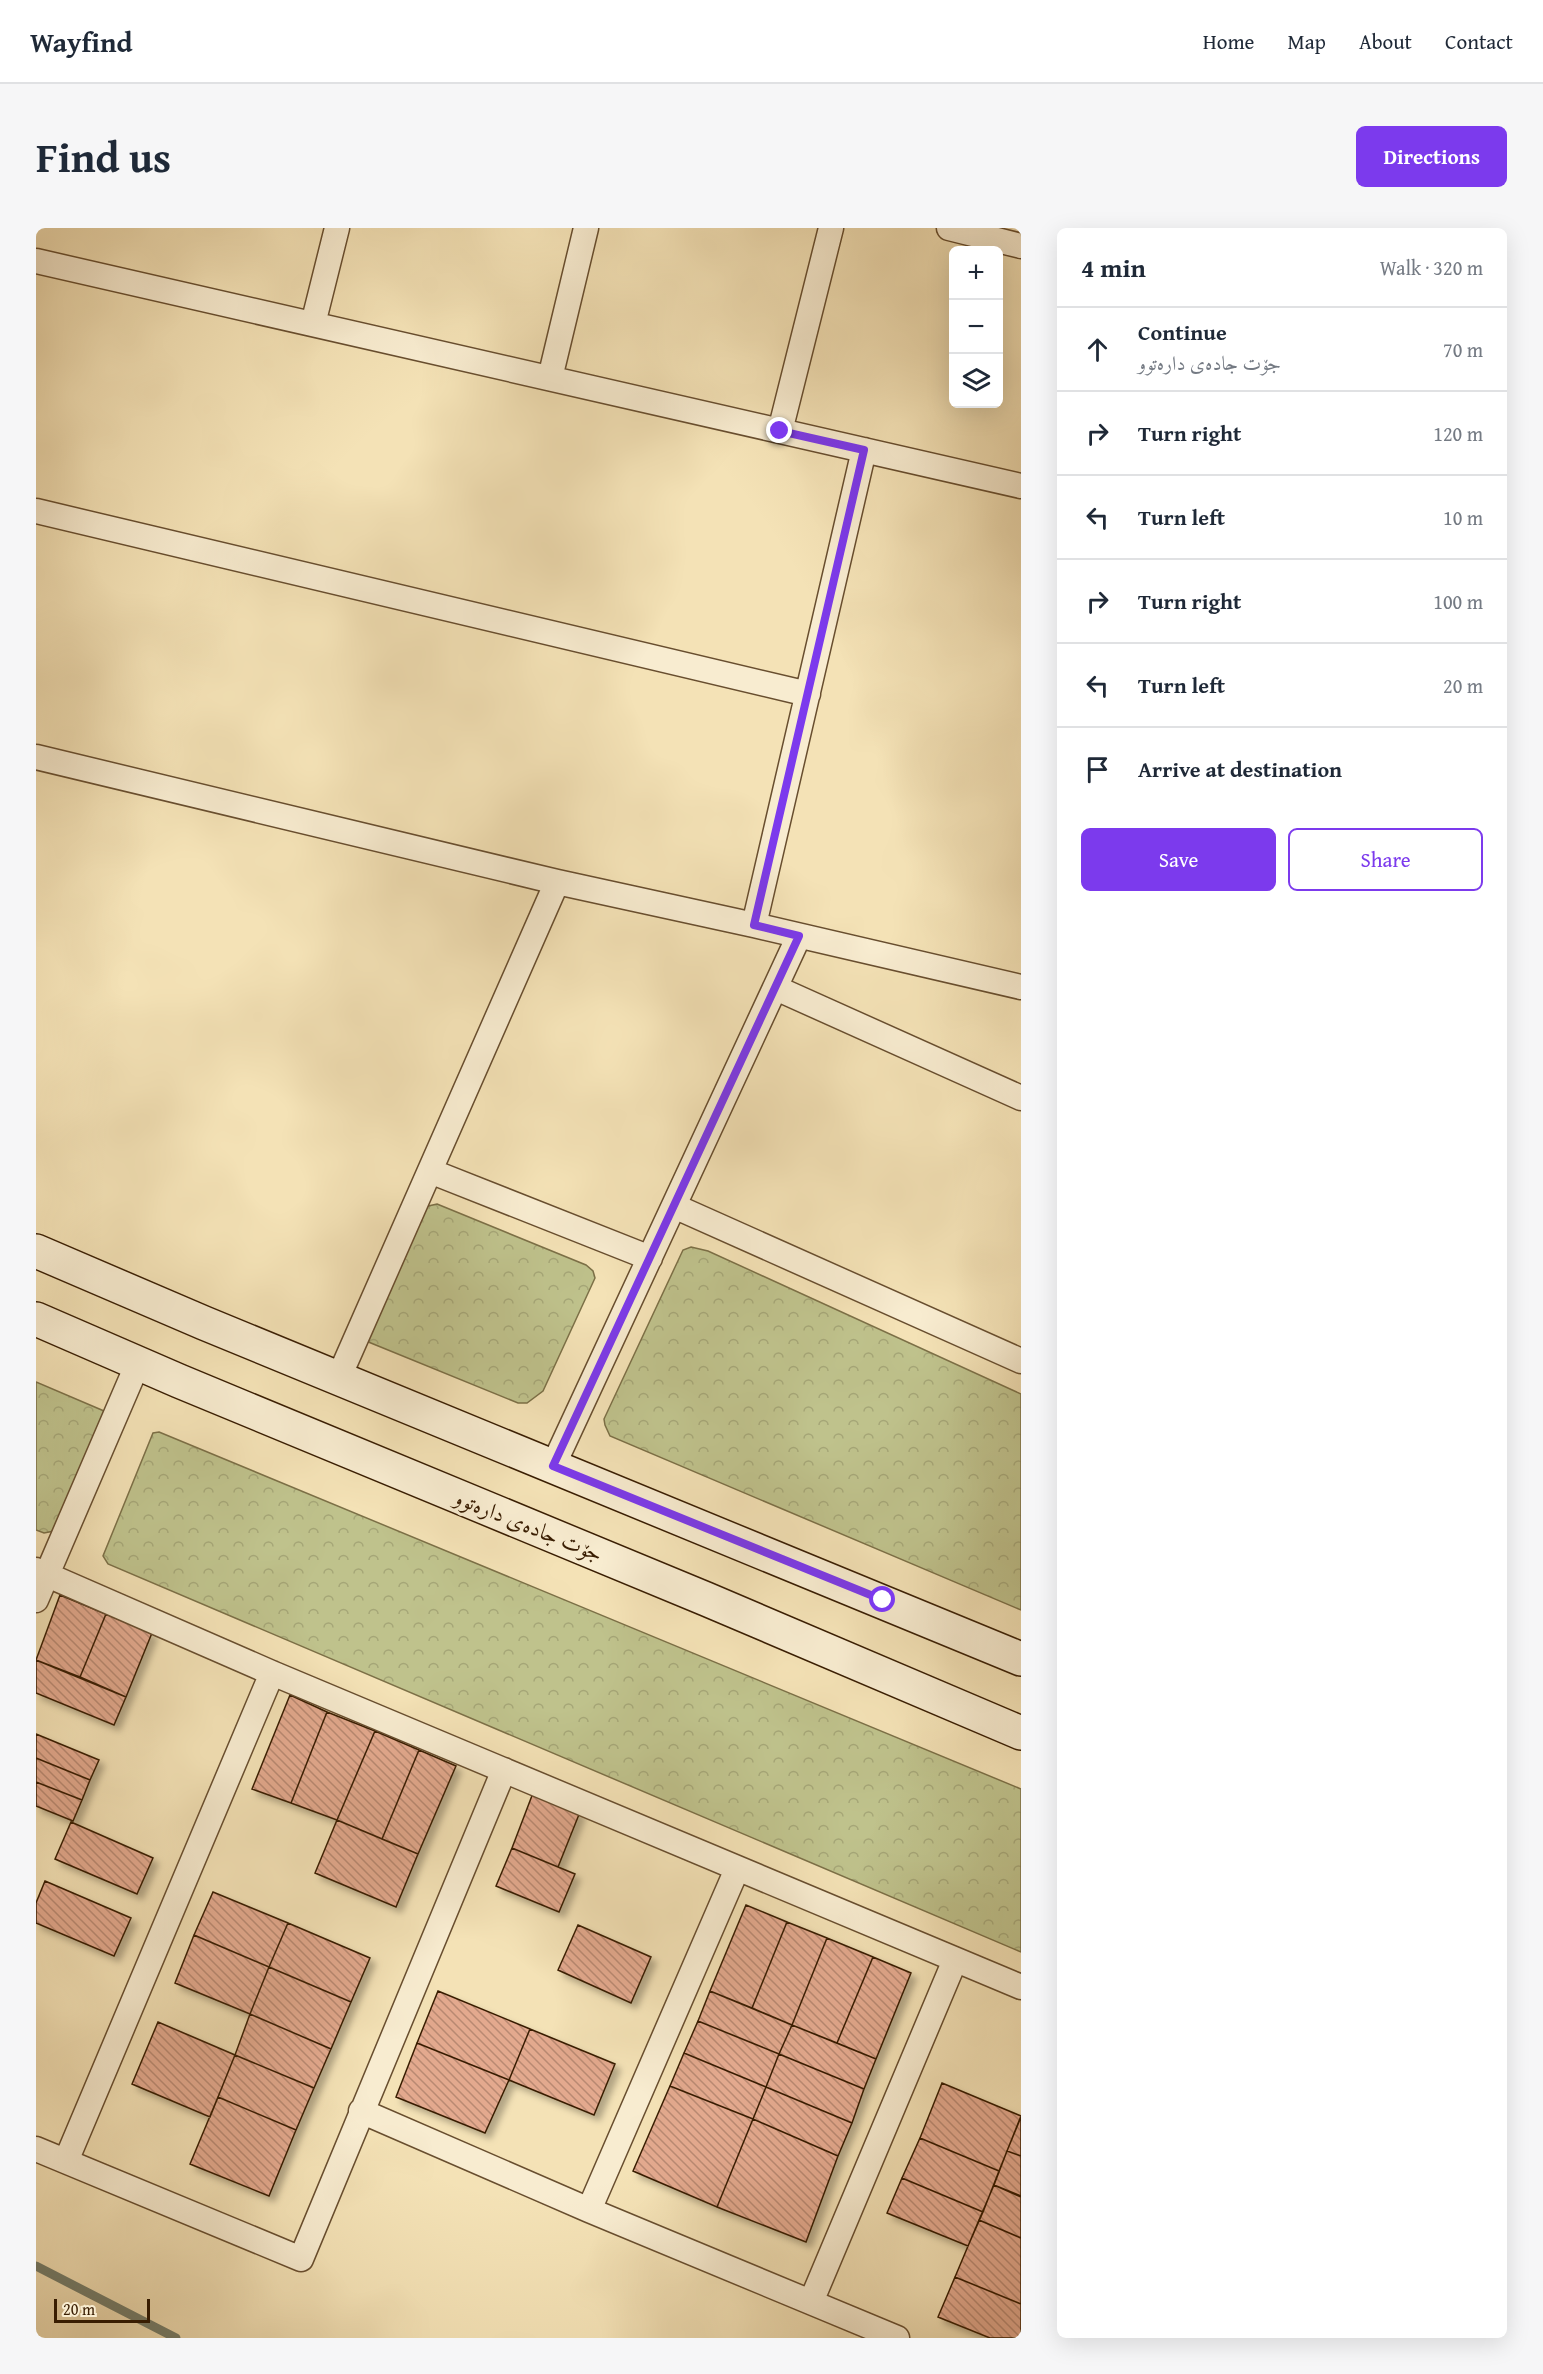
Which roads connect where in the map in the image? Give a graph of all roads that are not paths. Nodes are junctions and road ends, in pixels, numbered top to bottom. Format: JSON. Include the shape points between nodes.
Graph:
{"nodes":[{"id":1,"x":337,"y":228,"type":"edge"},
{"id":2,"x":586,"y":228,"type":"edge"},
{"id":3,"x":831,"y":228,"type":"edge"},
{"id":4,"x":950,"y":228,"type":"edge"},
{"id":5,"x":1021,"y":246,"type":"edge"},
{"id":6,"x":36,"y":261,"type":"edge"},
{"id":7,"x":313,"y":324,"type":"junction"},
{"id":8,"x":550,"y":378,"type":"junction"},
{"id":9,"x":780,"y":431,"type":"junction"},
{"id":10,"x":864,"y":450,"type":"junction"},
{"id":11,"x":1021,"y":486,"type":"edge"},
{"id":12,"x":36,"y":511,"type":"edge"},
{"id":13,"x":807,"y":694,"type":"junction"},
{"id":14,"x":36,"y":757,"type":"edge"},
{"id":15,"x":557,"y":882,"type":"junction"},
{"id":16,"x":754,"y":925,"type":"junction"},
{"id":17,"x":799,"y":936,"type":"junction"},
{"id":18,"x":1021,"y":987,"type":"edge"},
{"id":19,"x":776,"y":988,"type":"junction"},
{"id":20,"x":1021,"y":1098,"type":"edge"},
{"id":21,"x":430,"y":1171,"type":"junction"},
{"id":22,"x":674,"y":1206,"type":"junction"},
{"id":23,"x":36,"y":1251,"type":"edge"},
{"id":24,"x":650,"y":1258,"type":"junction"},
{"id":25,"x":36,"y":1319,"type":"edge"},
{"id":26,"x":1021,"y":1361,"type":"edge"},
{"id":27,"x":138,"y":1363,"type":"junction"},
{"id":28,"x":339,"y":1377,"type":"junction"},
{"id":29,"x":553,"y":1466,"type":"junction"},
{"id":30,"x":42,"y":1572,"type":"edge"},
{"id":31,"x":36,"y":1600,"type":"edge"},
{"id":32,"x":1021,"y":1659,"type":"edge"},
{"id":33,"x":272,"y":1673,"type":"junction"},
{"id":34,"x":1021,"y":1733,"type":"edge"},
{"id":35,"x":504,"y":1770,"type":"junction"},
{"id":36,"x":737,"y":1869,"type":"junction"},
{"id":37,"x":955,"y":1960,"type":"junction"},
{"id":38,"x":1021,"y":1988,"type":"edge"},
{"id":39,"x":361,"y":2111,"type":"junction"},
{"id":40,"x":36,"y":2149,"type":"edge"},
{"id":41,"x":66,"y":2161,"type":"junction"},
{"id":42,"x":589,"y":2210,"type":"junction"},
{"id":43,"x":811,"y":2302,"type":"junction"},
{"id":44,"x":897,"y":2338,"type":"edge"}],
"edges":[{"from":1,"to":7,"type":"street"},
{"from":2,"to":8,"type":"street"},
{"from":3,"to":9,"type":"street"},
{"from":4,"to":5,"type":"street"},
{"from":6,"to":7,"type":"street"},
{"from":7,"to":8,"type":"street"},
{"from":8,"to":9,"type":"street"},
{"from":9,"to":10,"type":"street"},
{"from":10,"to":11,"type":"street"},
{"from":10,"to":13,"type":"street"},
{"from":12,"to":13,"type":"street"},
{"from":13,"to":16,"type":"street"},
{"from":14,"to":15,"type":"street"},
{"from":15,"to":16,"type":"street"},
{"from":15,"to":21,"type":"street"},
{"from":16,"to":17,"type":"street"},
{"from":17,"to":18,"type":"street"},
{"from":17,"to":19,"type":"street"},
{"from":19,"to":20,"type":"street"},
{"from":19,"to":22,"type":"street"},
{"from":21,"to":24,"type":"street"},
{"from":21,"to":28,"type":"street"},
{"from":22,"to":24,"type":"street"},
{"from":22,"to":26,"type":"street"},
{"from":23,"to":28,"type":"main road"},
{"from":24,"to":29,"type":"street"},
{"from":25,"to":27,"type":"main road","name":"جۆت جادەی دارەتوو"},
{"from":27,"to":30,"type":"street"},
{"from":27,"to":34,"type":"main road","name":"جۆت جادەی دارەتوو"},
{"from":28,"to":29,"type":"main road"},
{"from":29,"to":32,"type":"main road"},
{"from":30,"to":31,"type":"street"},
{"from":30,"to":33,"type":"street"},
{"from":33,"to":35,"type":"street"},
{"from":33,"to":41,"type":"street"},
{"from":35,"to":36,"type":"street"},
{"from":35,"to":39,"type":"street"},
{"from":36,"to":37,"type":"street"},
{"from":36,"to":42,"type":"street"},
{"from":37,"to":38,"type":"street"},
{"from":37,"to":43,"type":"street"},
{"from":39,"to":41,"type":"street","via":[[301,2259]]},
{"from":39,"to":42,"type":"street"},
{"from":40,"to":41,"type":"street"},
{"from":42,"to":43,"type":"street"},
{"from":43,"to":44,"type":"street"}]}
